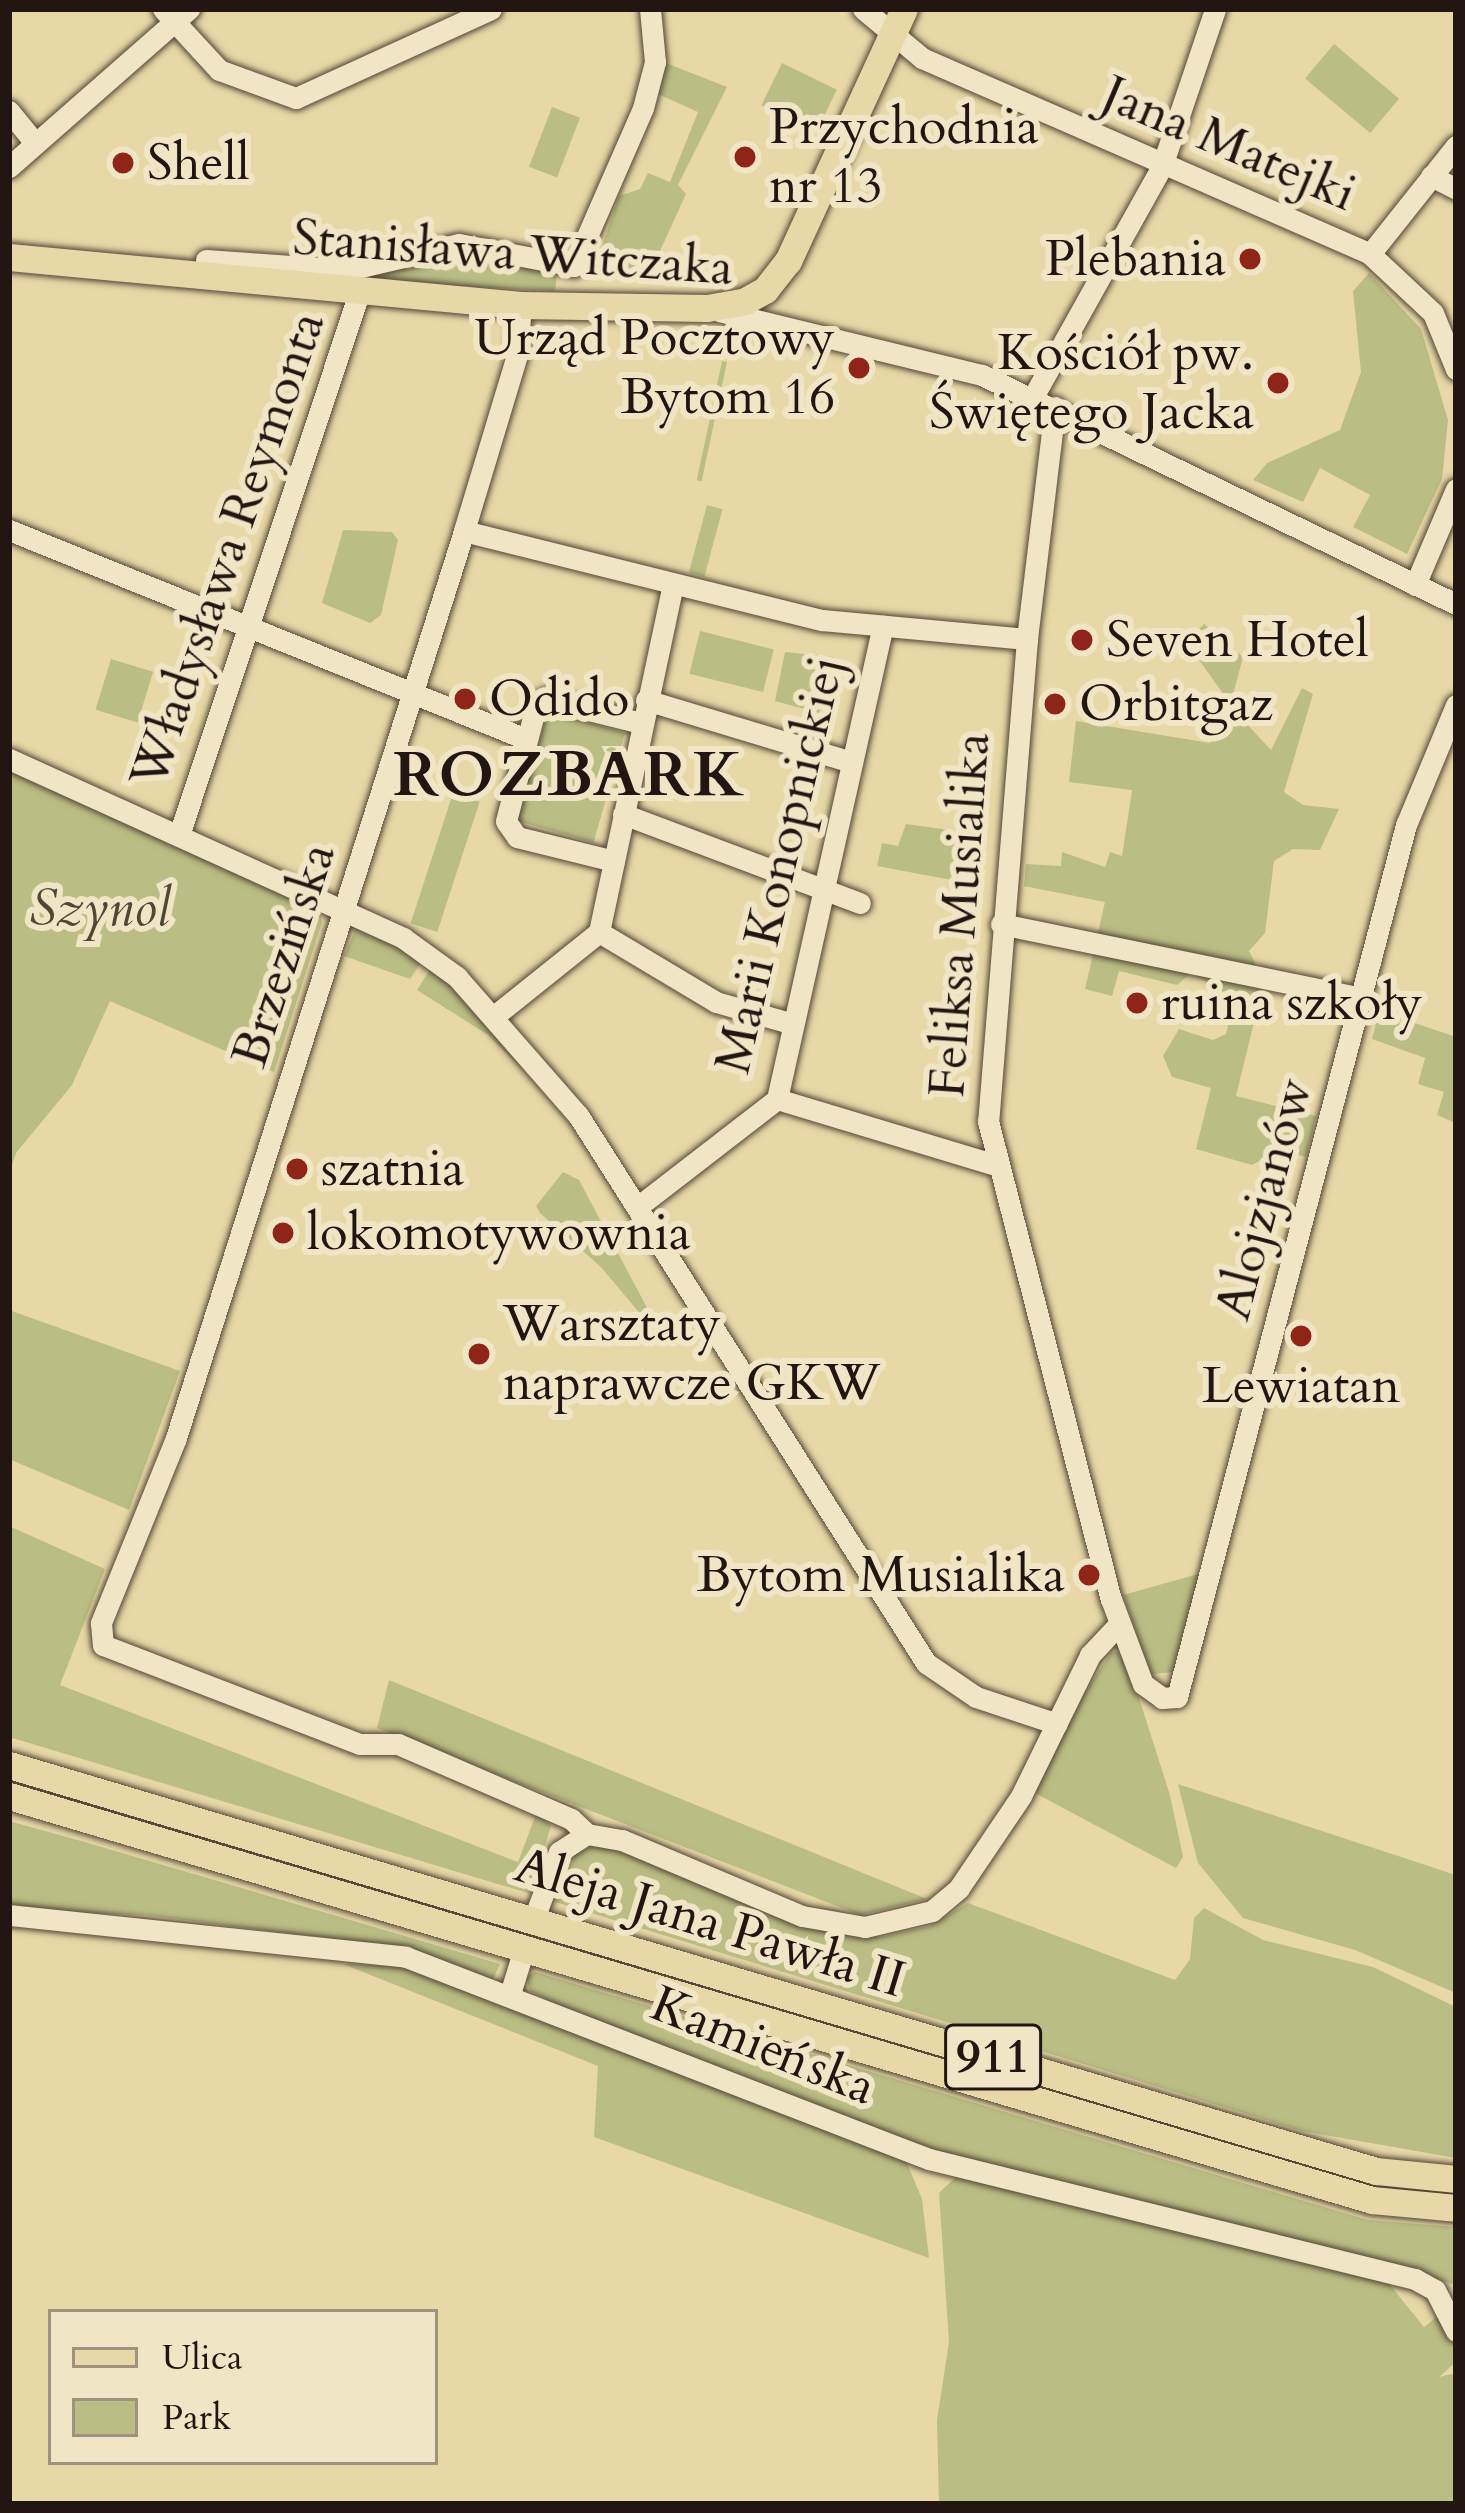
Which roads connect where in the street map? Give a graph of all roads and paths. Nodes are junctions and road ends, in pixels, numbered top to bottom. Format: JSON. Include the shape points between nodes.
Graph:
{"nodes":[{"id":1,"x":491,"y":9,"type":"edge"},
{"id":2,"x":650,"y":9,"type":"edge"},
{"id":3,"x":863,"y":9,"type":"edge"},
{"id":4,"x":1215,"y":9,"type":"edge"},
{"id":5,"x":176,"y":13,"type":"edge"},
{"id":6,"x":899,"y":21,"type":"edge"},
{"id":7,"x":9,"y":111,"type":"edge"},
{"id":8,"x":35,"y":143,"type":"junction"},
{"id":9,"x":1456,"y":146,"type":"edge"},
{"id":10,"x":1162,"y":166,"type":"junction"},
{"id":11,"x":9,"y":167,"type":"edge"},
{"id":12,"x":1431,"y":176,"type":"junction"},
{"id":13,"x":1456,"y":189,"type":"edge"},
{"id":14,"x":1370,"y":254,"type":"junction"},
{"id":15,"x":9,"y":256,"type":"edge"},
{"id":16,"x":206,"y":260,"type":"dead end"},
{"id":17,"x":359,"y":293,"type":"junction"},
{"id":18,"x":520,"y":305,"type":"junction"},
{"id":19,"x":706,"y":308,"type":"junction"},
{"id":20,"x":1456,"y":369,"type":"edge"},
{"id":21,"x":1033,"y":397,"type":"junction"},
{"id":22,"x":1055,"y":406,"type":"junction"},
{"id":23,"x":1456,"y":489,"type":"edge"},
{"id":24,"x":9,"y":530,"type":"edge"},
{"id":25,"x":464,"y":531,"type":"junction"},
{"id":26,"x":673,"y":584,"type":"junction"},
{"id":27,"x":1415,"y":585,"type":"junction"},
{"id":28,"x":1456,"y":604,"type":"edge"},
{"id":29,"x":883,"y":626,"type":"junction"},
{"id":30,"x":250,"y":627,"type":"junction"},
{"id":31,"x":1027,"y":639,"type":"junction"},
{"id":32,"x":411,"y":699,"type":"junction"},
{"id":33,"x":1456,"y":706,"type":"edge"},
{"id":34,"x":643,"y":711,"type":"junction"},
{"id":35,"x":1449,"y":737,"type":"edge"},
{"id":36,"x":526,"y":739,"type":"junction"},
{"id":37,"x":9,"y":759,"type":"edge"},
{"id":38,"x":852,"y":762,"type":"junction"},
{"id":39,"x":623,"y":814,"type":"junction"},
{"id":40,"x":179,"y":835,"type":"junction"},
{"id":41,"x":614,"y":861,"type":"junction"},
{"id":42,"x":823,"y":894,"type":"junction"},
{"id":43,"x":860,"y":903,"type":"dead end"},
{"id":44,"x":345,"y":912,"type":"junction"},
{"id":45,"x":1001,"y":924,"type":"junction"},
{"id":46,"x":599,"y":932,"type":"junction"},
{"id":47,"x":1352,"y":996,"type":"dead end"},
{"id":48,"x":494,"y":1018,"type":"junction"},
{"id":49,"x":793,"y":1024,"type":"junction"},
{"id":50,"x":777,"y":1099,"type":"junction"},
{"id":51,"x":995,"y":1165,"type":"junction"},
{"id":52,"x":640,"y":1205,"type":"junction"},
{"id":53,"x":1119,"y":1624,"type":"junction"},
{"id":54,"x":1154,"y":1695,"type":"joint"},
{"id":55,"x":1057,"y":1724,"type":"junction"},
{"id":56,"x":9,"y":1765,"type":"edge"},
{"id":57,"x":9,"y":1796,"type":"edge"},
{"id":58,"x":587,"y":1834,"type":"junction"},
{"id":59,"x":9,"y":1915,"type":"edge"},
{"id":60,"x":533,"y":1921,"type":"junction"},
{"id":61,"x":524,"y":1949,"type":"junction"},
{"id":62,"x":510,"y":1994,"type":"junction"},
{"id":63,"x":1456,"y":2179,"type":"edge"},
{"id":64,"x":1456,"y":2208,"type":"edge"},
{"id":65,"x":1456,"y":2331,"type":"edge"}],
"edges":[{"from":1,"to":5,"type":"street","via":[[296,98],[219,70]]},
{"from":2,"to":16,"type":"street","via":[[655,62],[643,108],[574,266],[459,244],[348,270]]},
{"from":3,"to":6,"type":"street","name":"Jana Matejki"},
{"from":4,"to":10,"type":"street"},
{"from":5,"to":8,"type":"street"},
{"from":6,"to":10,"type":"street","name":"Jana Matejki","via":[[919,56]]},
{"from":6,"to":19,"type":"main road","via":[[782,270],[754,298]]},
{"from":7,"to":8,"type":"street"},
{"from":8,"to":11,"type":"street"},
{"from":9,"to":12,"type":"street"},
{"from":10,"to":14,"type":"street","name":"Jana Matejki"},
{"from":10,"to":21,"type":"street"},
{"from":12,"to":13,"type":"street"},
{"from":12,"to":14,"type":"street"},
{"from":14,"to":20,"type":"street","name":"Jana Matejki","via":[[1433,313]]},
{"from":15,"to":17,"type":"main road","name":"Stanisława Witczaka"},
{"from":17,"to":18,"type":"main road","name":"Stanisława Witczaka"},
{"from":17,"to":30,"type":"street","name":"Władysława Reymonta"},
{"from":18,"to":19,"type":"main road","name":"Stanisława Witczaka"},
{"from":18,"to":25,"type":"street","name":"Brzezińska","via":[[517,355]]},
{"from":19,"to":21,"type":"street","name":"Stanisława Witczaka","via":[[945,363]]},
{"from":21,"to":22,"type":"street","name":"Stanisława Witczaka"},
{"from":22,"to":27,"type":"street","name":"Stanisława Witczaka"},
{"from":22,"to":31,"type":"street","name":"Feliksa Musialika"},
{"from":23,"to":27,"type":"street"},
{"from":24,"to":30,"type":"street"},
{"from":25,"to":26,"type":"street"},
{"from":25,"to":32,"type":"street","name":"Brzezińska"},
{"from":26,"to":29,"type":"street"},
{"from":26,"to":34,"type":"street"},
{"from":27,"to":28,"type":"street","name":"Stanisława Witczaka"},
{"from":29,"to":31,"type":"street"},
{"from":29,"to":38,"type":"street","name":"Marii Konopnickiej"},
{"from":30,"to":32,"type":"street"},
{"from":30,"to":40,"type":"street","name":"Władysława Reymonta"},
{"from":31,"to":45,"type":"street","name":"Feliksa Musialika"},
{"from":32,"to":36,"type":"street"},
{"from":32,"to":44,"type":"street","name":"Brzezińska"},
{"from":33,"to":35,"type":"street","name":"Alojzjanów"},
{"from":34,"to":36,"type":"street","via":[[545,698]]},
{"from":34,"to":38,"type":"street"},
{"from":34,"to":39,"type":"street"},
{"from":35,"to":54,"type":"street","name":"Alojzjanów","via":[[1406,825],[1178,1696]]},
{"from":36,"to":41,"type":"street","via":[[507,829]]},
{"from":37,"to":40,"type":"street"},
{"from":38,"to":42,"type":"street","name":"Marii Konopnickiej"},
{"from":39,"to":41,"type":"street"},
{"from":39,"to":42,"type":"street"},
{"from":40,"to":44,"type":"street"},
{"from":41,"to":46,"type":"street"},
{"from":42,"to":43,"type":"street"},
{"from":42,"to":49,"type":"street","name":"Marii Konopnickiej"},
{"from":44,"to":48,"type":"street","via":[[434,956]]},
{"from":44,"to":58,"type":"street","name":"Brzezińska","via":[[176,1438],[101,1623],[109,1652],[360,1744],[398,1744],[571,1819]]},
{"from":45,"to":47,"type":"street"},
{"from":45,"to":51,"type":"street","name":"Feliksa Musialika","via":[[987,1064]]},
{"from":46,"to":48,"type":"street"},
{"from":46,"to":49,"type":"street","via":[[716,1001]]},
{"from":48,"to":52,"type":"street","via":[[578,1114]]},
{"from":49,"to":50,"type":"street","name":"Marii Konopnickiej"},
{"from":50,"to":51,"type":"street"},
{"from":50,"to":52,"type":"street","name":"Marii Konopnickiej"},
{"from":51,"to":53,"type":"street","name":"Feliksa Musialika"},
{"from":52,"to":55,"type":"street","via":[[926,1663],[976,1697]]},
{"from":53,"to":54,"type":"street","name":"Feliksa Musialika"},
{"from":53,"to":55,"type":"street","via":[[1090,1655]]},
{"from":55,"to":58,"type":"street","via":[[959,1888],[902,1922],[865,1927],[814,1919],[622,1840]]},
{"from":56,"to":60,"type":"main road","name":"Aleja Jana Pawła II","number":"911"},
{"from":57,"to":61,"type":"main road","name":"Aleja Jana Pawła II","number":"911"},
{"from":58,"to":60,"type":"street","via":[[559,1852]]},
{"from":59,"to":62,"type":"street","name":"Kamieńska","via":[[406,1957]]},
{"from":60,"to":63,"type":"main road","name":"Aleja Jana Pawła II","number":"911","via":[[1376,2171]]},
{"from":61,"to":62,"type":"street"},
{"from":61,"to":64,"type":"main road","name":"Aleja Jana Pawła II","number":"911","via":[[1372,2200]]},
{"from":62,"to":65,"type":"street","name":"Kamieńska","via":[[929,2159],[1414,2279],[1435,2290]]}]}
